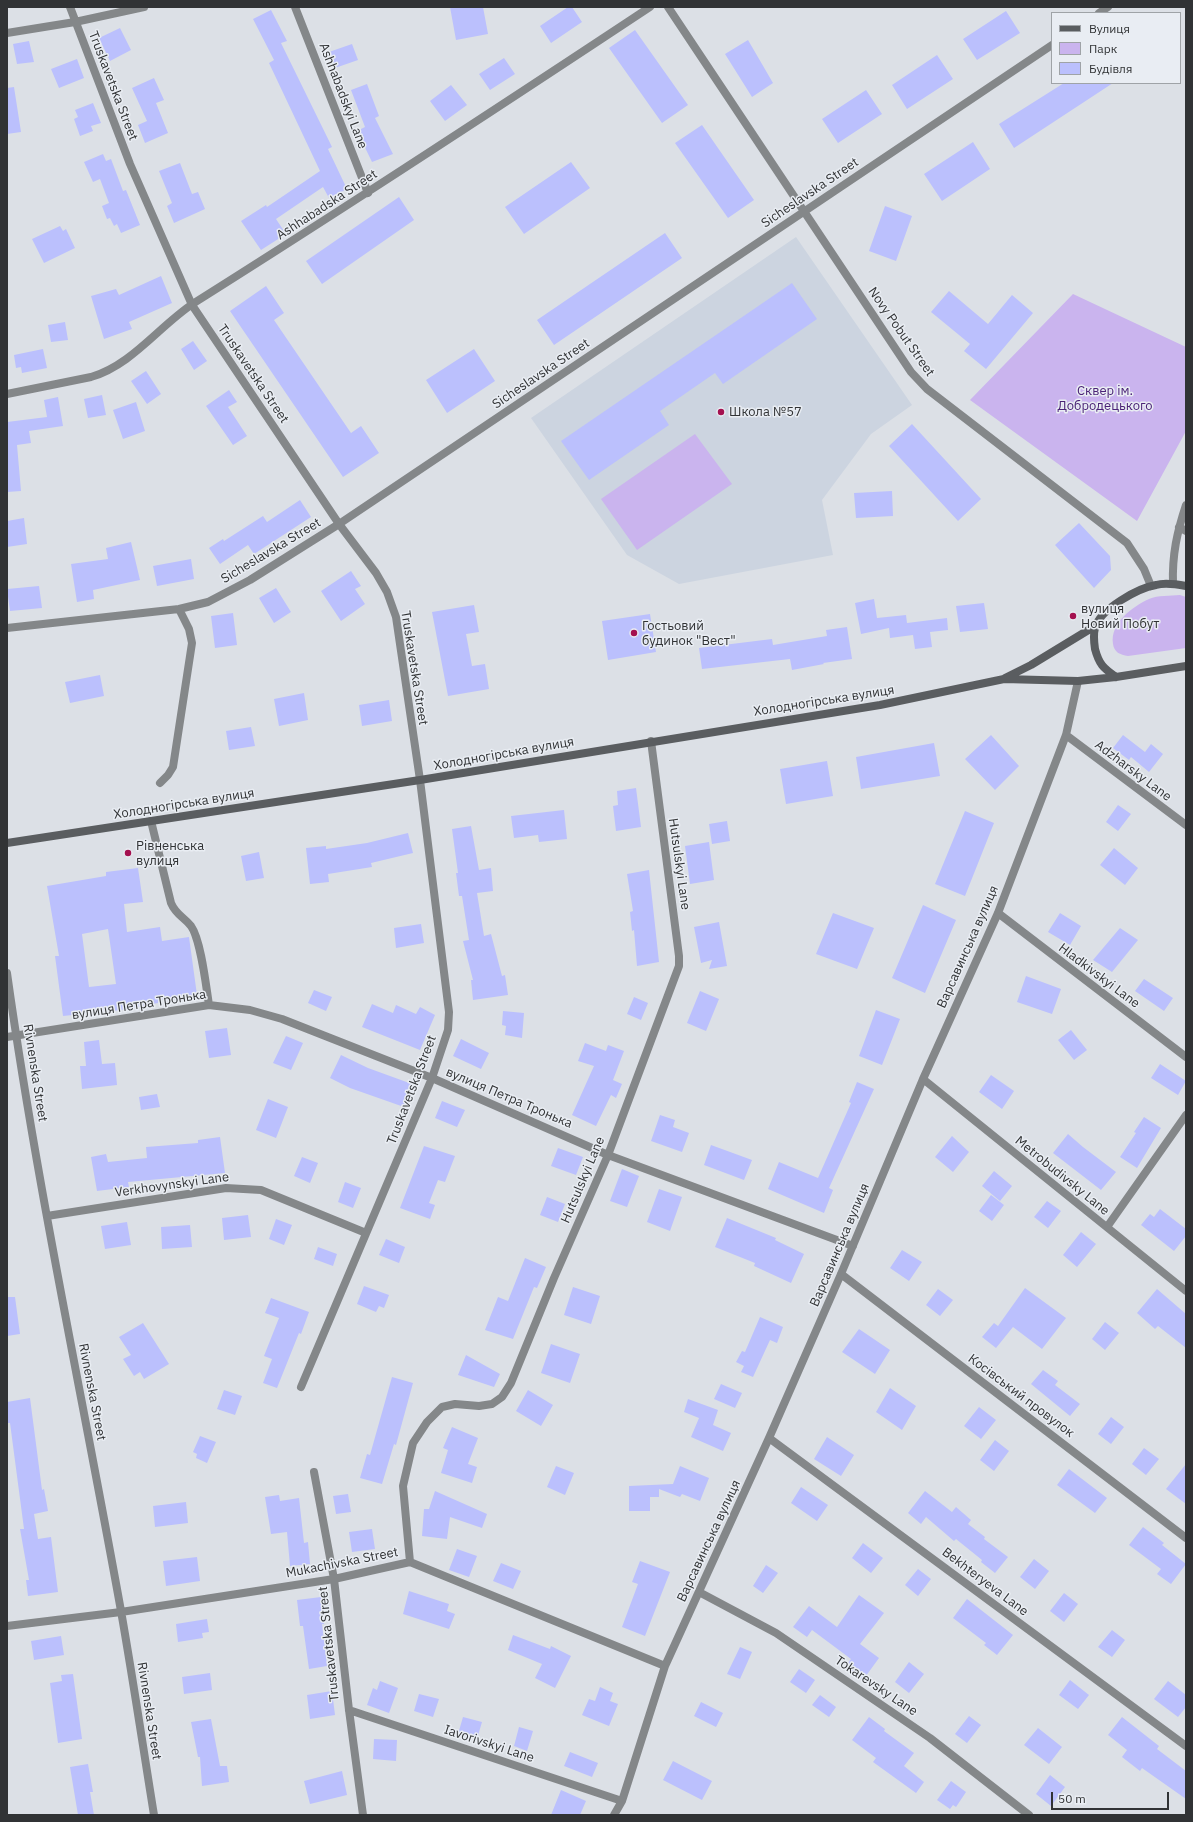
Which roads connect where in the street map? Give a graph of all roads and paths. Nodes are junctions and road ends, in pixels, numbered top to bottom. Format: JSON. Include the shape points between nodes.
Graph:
{"nodes":[{"id":1,"x":70,"y":7,"type":"edge"},
{"id":2,"x":144,"y":7,"type":"edge"},
{"id":3,"x":295,"y":7,"type":"edge"},
{"id":4,"x":650,"y":7,"type":"edge"},
{"id":5,"x":668,"y":7,"type":"edge"},
{"id":6,"x":75,"y":22,"type":"junction"},
{"id":7,"x":7,"y":33,"type":"edge"},
{"id":8,"x":1051,"y":46,"type":"edge"},
{"id":9,"x":368,"y":193,"type":"junction"},
{"id":10,"x":804,"y":212,"type":"junction"},
{"id":11,"x":192,"y":305,"type":"junction"},
{"id":12,"x":7,"y":394,"type":"edge"},
{"id":13,"x":1186,"y":504,"type":"edge"},
{"id":14,"x":339,"y":524,"type":"junction"},
{"id":15,"x":1182,"y":529,"type":"edge"},
{"id":16,"x":1173,"y":584,"type":"junction"},
{"id":17,"x":1151,"y":586,"type":"junction"},
{"id":18,"x":1186,"y":586,"type":"edge"},
{"id":19,"x":179,"y":609,"type":"junction"},
{"id":20,"x":1095,"y":626,"type":"junction"},
{"id":21,"x":7,"y":628,"type":"edge"},
{"id":22,"x":1186,"y":666,"type":"edge"},
{"id":23,"x":1116,"y":677,"type":"junction"},
{"id":24,"x":1004,"y":679,"type":"junction"},
{"id":25,"x":1078,"y":680,"type":"junction"},
{"id":26,"x":1066,"y":735,"type":"junction"},
{"id":27,"x":650,"y":741,"type":"junction"},
{"id":28,"x":420,"y":780,"type":"junction"},
{"id":29,"x":160,"y":783,"type":"dead end"},
{"id":30,"x":150,"y":821,"type":"junction"},
{"id":31,"x":1186,"y":825,"type":"edge"},
{"id":32,"x":7,"y":843,"type":"edge"},
{"id":33,"x":998,"y":913,"type":"junction"},
{"id":34,"x":7,"y":973,"type":"edge"},
{"id":35,"x":209,"y":1005,"type":"junction"},
{"id":36,"x":16,"y":1036,"type":"junction"},
{"id":37,"x":7,"y":1037,"type":"edge"},
{"id":38,"x":1186,"y":1057,"type":"edge"},
{"id":39,"x":432,"y":1078,"type":"junction"},
{"id":40,"x":923,"y":1079,"type":"junction"},
{"id":41,"x":1186,"y":1115,"type":"edge"},
{"id":42,"x":608,"y":1155,"type":"junction"},
{"id":43,"x":47,"y":1216,"type":"junction"},
{"id":44,"x":1107,"y":1227,"type":"junction"},
{"id":45,"x":366,"y":1233,"type":"junction"},
{"id":46,"x":853,"y":1246,"type":"junction"},
{"id":47,"x":841,"y":1274,"type":"junction"},
{"id":48,"x":1186,"y":1291,"type":"edge"},
{"id":49,"x":301,"y":1387,"type":"dead end"},
{"id":50,"x":769,"y":1438,"type":"junction"},
{"id":51,"x":314,"y":1472,"type":"dead end"},
{"id":52,"x":1186,"y":1538,"type":"edge"},
{"id":53,"x":410,"y":1562,"type":"junction"},
{"id":54,"x":334,"y":1579,"type":"junction"},
{"id":55,"x":699,"y":1592,"type":"junction"},
{"id":56,"x":121,"y":1612,"type":"junction"},
{"id":57,"x":7,"y":1626,"type":"edge"},
{"id":58,"x":665,"y":1666,"type":"junction"},
{"id":59,"x":349,"y":1710,"type":"junction"},
{"id":60,"x":1186,"y":1746,"type":"edge"},
{"id":61,"x":622,"y":1801,"type":"junction"},
{"id":62,"x":154,"y":1815,"type":"edge"},
{"id":63,"x":363,"y":1815,"type":"edge"},
{"id":64,"x":614,"y":1815,"type":"edge"},
{"id":65,"x":1029,"y":1815,"type":"edge"}],
"edges":[{"from":1,"to":6,"type":"street","name":"Truskavetska Street"},
{"from":2,"to":6,"type":"street"},
{"from":3,"to":9,"type":"street","name":"Ashhabadskyi Lane"},
{"from":4,"to":9,"type":"street","name":"Ashhabadska Street"},
{"from":5,"to":10,"type":"street","name":"Novy Pobut Street"},
{"from":6,"to":7,"type":"street"},
{"from":6,"to":11,"type":"street","name":"Truskavetska Street","via":[[130,164]]},
{"from":8,"to":10,"type":"street","name":"Sicheslavska Street"},
{"from":9,"to":11,"type":"street","name":"Ashhabadska Street"},
{"from":10,"to":14,"type":"street","name":"Sicheslavska Street"},
{"from":10,"to":17,"type":"street","name":"Novy Pobut Street","via":[[922,383],[1126,543],[1144,569]]},
{"from":11,"to":12,"type":"street","name":"Ashhabadska Street","via":[[120,363],[102,374]]},
{"from":11,"to":14,"type":"street","name":"Truskavetska Street"},
{"from":13,"to":15,"type":"street"},
{"from":14,"to":19,"type":"street","name":"Sicheslavska Street","via":[[250,580],[208,602]]},
{"from":14,"to":28,"type":"street","name":"Truskavetska Street","via":[[376,574],[387,592],[396,617]]},
{"from":15,"to":16,"type":"street","via":[[1172,560]]},
{"from":16,"to":17,"type":"main road"},
{"from":16,"to":18,"type":"main road"},
{"from":17,"to":20,"type":"main road","via":[[1108,609]]},
{"from":19,"to":21,"type":"street","name":"Sicheslavska Street"},
{"from":19,"to":29,"type":"street","via":[[190,629],[192,644],[173,767]]},
{"from":20,"to":23,"type":"main road","via":[[1093,640],[1098,661],[1105,670]]},
{"from":20,"to":24,"type":"main road","name":"Холодногірська вулиця"},
{"from":22,"to":23,"type":"main road","name":"Холодногірська вулиця"},
{"from":23,"to":25,"type":"main road","name":"Холодногірська вулиця"},
{"from":24,"to":25,"type":"main road","name":"Холодногірська вулиця"},
{"from":24,"to":27,"type":"main road","name":"Холодногірська вулиця","via":[[880,705]]},
{"from":25,"to":26,"type":"street","name":"Варсавинська вулиця"},
{"from":26,"to":31,"type":"street","name":"Adzharsky Lane"},
{"from":26,"to":33,"type":"street","name":"Варсавинська вулиця"},
{"from":27,"to":28,"type":"main road","name":"Холодногірська вулиця"},
{"from":27,"to":42,"type":"street","name":"Hutsulskyi Lane","via":[[679,966]]},
{"from":28,"to":30,"type":"main road","name":"Холодногірська вулиця"},
{"from":28,"to":39,"type":"street","name":"Truskavetska Street","via":[[449,1012],[448,1030]]},
{"from":30,"to":32,"type":"main road","name":"Холодногірська вулиця"},
{"from":30,"to":35,"type":"street","via":[[171,903],[175,912],[190,926],[196,936]]},
{"from":33,"to":38,"type":"street","name":"Hladkivskyi Lane"},
{"from":33,"to":40,"type":"street","name":"Варсавинська вулиця"},
{"from":34,"to":36,"type":"street","name":"Rivnenska Street"},
{"from":35,"to":36,"type":"street","name":"вулиця Петра Тронька"},
{"from":35,"to":39,"type":"street","name":"вулиця Петра Тронька","via":[[250,1010],[282,1019]]},
{"from":36,"to":37,"type":"street","name":"вулиця Петра Тронька"},
{"from":36,"to":43,"type":"street","name":"Rivnenska Street"},
{"from":39,"to":42,"type":"street","name":"вулиця Петра Тронька"},
{"from":39,"to":45,"type":"street","name":"Truskavetska Street"},
{"from":40,"to":44,"type":"street","name":"Metrobudivsky Lane"},
{"from":40,"to":46,"type":"street","name":"Варсавинська вулиця"},
{"from":41,"to":44,"type":"street"},
{"from":42,"to":46,"type":"street","name":"вулиця Петра Тронька"},
{"from":42,"to":53,"type":"street","name":"Hutsulskyi Lane","via":[[511,1383],[502,1397],[492,1404],[455,1404],[442,1407],[427,1422],[413,1443],[403,1486]]},
{"from":43,"to":45,"type":"street","name":"Verkhovynskyi Lane","via":[[226,1188],[261,1190]]},
{"from":43,"to":56,"type":"street","name":"Rivnenska Street"},
{"from":44,"to":48,"type":"street","name":"Metrobudivsky Lane"},
{"from":45,"to":49,"type":"street","name":"Truskavetska Street"},
{"from":46,"to":47,"type":"street","name":"Варсавинська вулиця"},
{"from":47,"to":50,"type":"street","name":"Варсавинська вулиця"},
{"from":47,"to":52,"type":"street","name":"Косівський провулок"},
{"from":50,"to":55,"type":"street","name":"Варсавинська вулиця"},
{"from":50,"to":60,"type":"street","name":"Bekhteryeva Lane"},
{"from":51,"to":54,"type":"street","name":"Truskavetska Street"},
{"from":53,"to":54,"type":"street","name":"Mukachivska Street"},
{"from":53,"to":58,"type":"street","name":"Mukachivska Street"},
{"from":54,"to":56,"type":"street","name":"Mukachivska Street"},
{"from":54,"to":59,"type":"street","name":"Truskavetska Street"},
{"from":55,"to":58,"type":"street","name":"Варсавинська вулиця"},
{"from":55,"to":65,"type":"street","name":"Tokarevsky Lane","via":[[776,1633],[930,1738]]},
{"from":56,"to":57,"type":"street","name":"Mukachivska Street"},
{"from":56,"to":62,"type":"street","name":"Rivnenska Street"},
{"from":58,"to":61,"type":"street","name":"Варсавинська вулиця"},
{"from":59,"to":61,"type":"street","name":"Iavorivskyi Lane"},
{"from":59,"to":63,"type":"street","name":"Truskavetska Street"},
{"from":61,"to":64,"type":"street","name":"Варсавинська вулиця"}]}
